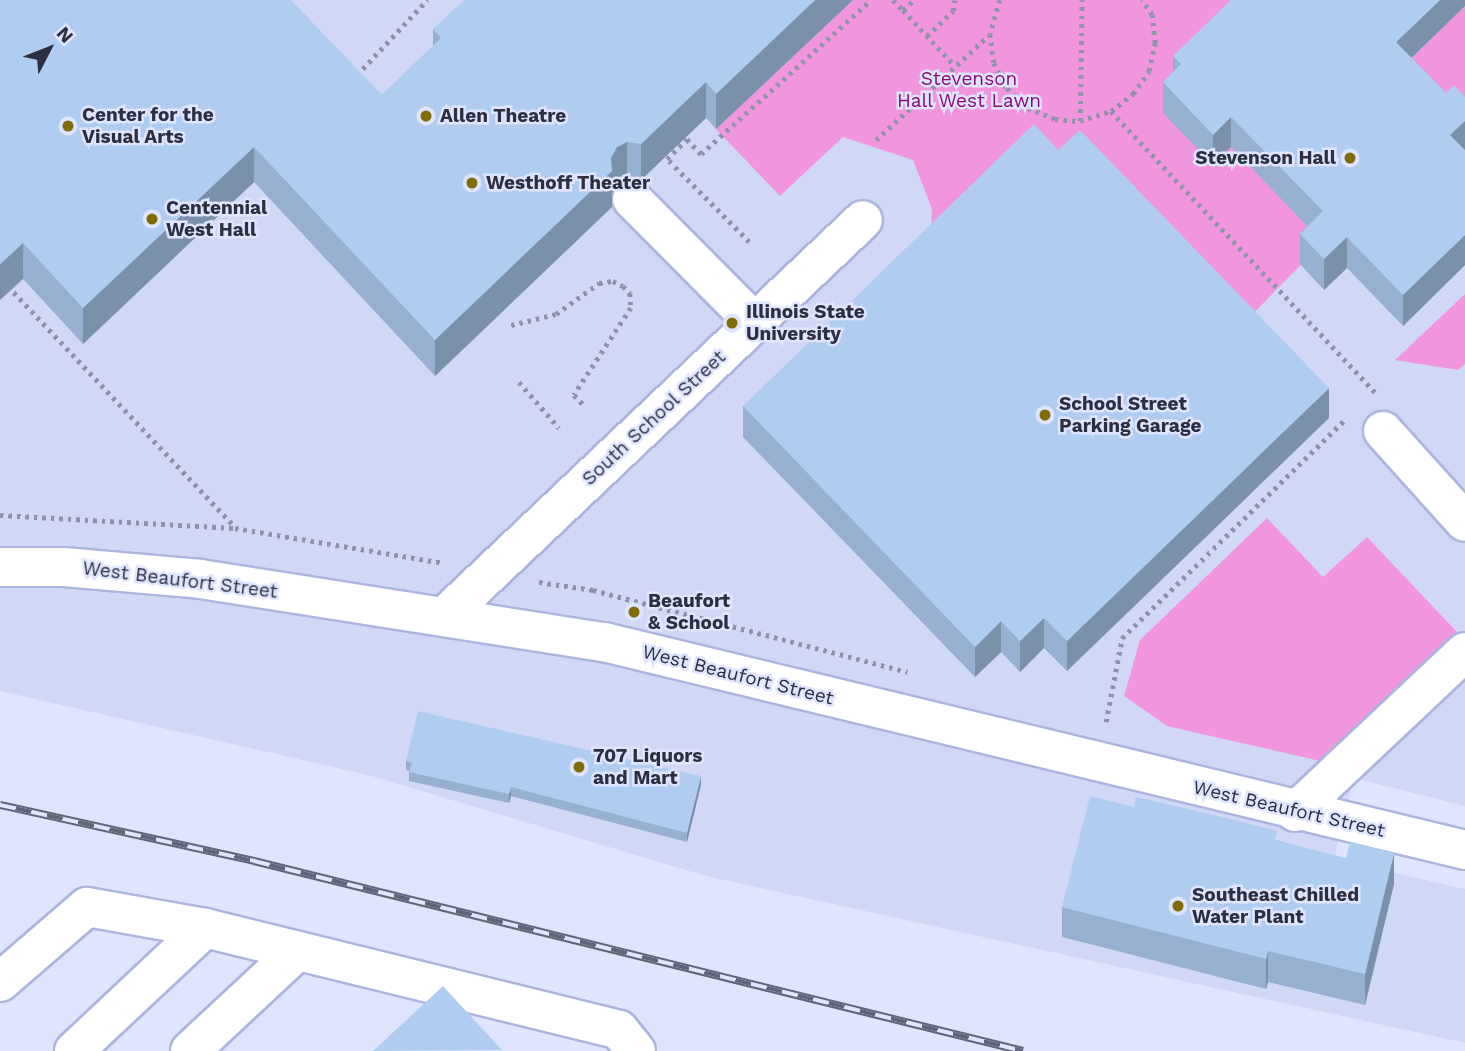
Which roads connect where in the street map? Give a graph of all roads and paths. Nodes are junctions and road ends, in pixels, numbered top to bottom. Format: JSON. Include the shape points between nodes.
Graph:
{"nodes":[{"id":1,"x":427,"y":0,"type":"edge"},
{"id":2,"x":871,"y":0,"type":"edge"},
{"id":3,"x":894,"y":0,"type":"edge"},
{"id":4,"x":914,"y":0,"type":"edge"},
{"id":5,"x":955,"y":0,"type":"edge"},
{"id":6,"x":1000,"y":0,"type":"edge"},
{"id":7,"x":1082,"y":0,"type":"edge"},
{"id":8,"x":1142,"y":0,"type":"edge"},
{"id":9,"x":903,"y":10,"type":"junction"},
{"id":10,"x":990,"y":34,"type":"junction"},
{"id":11,"x":927,"y":36,"type":"junction"},
{"id":12,"x":955,"y":66,"type":"junction"},
{"id":13,"x":350,"y":67,"type":"edge"},
{"id":14,"x":1111,"y":111,"type":"junction"},
{"id":15,"x":1080,"y":121,"type":"junction"},
{"id":16,"x":876,"y":139,"type":"dead end"},
{"id":17,"x":632,"y":199,"type":"dead end"},
{"id":18,"x":863,"y":220,"type":"dead end"},
{"id":19,"x":749,"y":242,"type":"dead end"},
{"id":20,"x":1,"y":278,"type":"edge"},
{"id":21,"x":755,"y":323,"type":"junction"},
{"id":22,"x":511,"y":325,"type":"dead end"},
{"id":23,"x":519,"y":382,"type":"dead end"},
{"id":24,"x":583,"y":404,"type":"dead end"},
{"id":25,"x":1368,"y":413,"type":"junction"},
{"id":26,"x":559,"y":428,"type":"dead end"},
{"id":27,"x":0,"y":515,"type":"edge"},
{"id":28,"x":1465,"y":522,"type":"edge"},
{"id":29,"x":235,"y":528,"type":"junction"},
{"id":30,"x":411,"y":556,"type":"dead end"},
{"id":31,"x":0,"y":568,"type":"edge"},
{"id":32,"x":446,"y":615,"type":"junction"},
{"id":33,"x":1463,"y":654,"type":"edge"},
{"id":34,"x":1106,"y":723,"type":"dead end"},
{"id":35,"x":1295,"y":812,"type":"junction"},
{"id":36,"x":1465,"y":850,"type":"edge"},
{"id":37,"x":205,"y":928,"type":"junction"},
{"id":38,"x":295,"y":953,"type":"junction"},
{"id":39,"x":0,"y":982,"type":"edge"},
{"id":40,"x":74,"y":1051,"type":"edge"},
{"id":41,"x":190,"y":1051,"type":"edge"},
{"id":42,"x":636,"y":1051,"type":"edge"}],
"edges":[{"from":1,"to":13,"type":"path","via":[[359,76]]},
{"from":2,"to":19,"type":"path","via":[[701,154],[687,139],[667,159]]},
{"from":3,"to":9,"type":"path"},
{"from":4,"to":9,"type":"path"},
{"from":5,"to":11,"type":"path","via":[[953,11]]},
{"from":6,"to":10,"type":"path"},
{"from":7,"to":15,"type":"path"},
{"from":8,"to":14,"type":"path","via":[[1152,15],[1155,43],[1149,71],[1133,94]]},
{"from":9,"to":11,"type":"path"},
{"from":10,"to":12,"type":"path"},
{"from":10,"to":15,"type":"path","via":[[994,63],[1007,88],[1028,108],[1055,119]]},
{"from":11,"to":12,"type":"path"},
{"from":12,"to":16,"type":"path"},
{"from":14,"to":15,"type":"path"},
{"from":14,"to":25,"type":"path","via":[[1376,390]]},
{"from":17,"to":21,"type":"street"},
{"from":18,"to":21,"type":"street","name":"South School Street"},
{"from":20,"to":29,"type":"path"},
{"from":21,"to":32,"type":"street","name":"South School Street"},
{"from":22,"to":24,"type":"path","via":[[556,314],[599,284],[613,281],[630,293],[631,307],[608,350],[574,396]]},
{"from":23,"to":26,"type":"path"},
{"from":25,"to":28,"type":"street"},
{"from":25,"to":34,"type":"path","via":[[1122,638]]},
{"from":27,"to":29,"type":"path"},
{"from":29,"to":30,"type":"path"},
{"from":31,"to":32,"type":"street","name":"West Beaufort Street","via":[[64,567],[200,579]]},
{"from":32,"to":35,"type":"street","name":"West Beaufort Street","via":[[654,654]]},
{"from":33,"to":35,"type":"street"},
{"from":35,"to":36,"type":"street","name":"West Beaufort Street"},
{"from":37,"to":38,"type":"street"},
{"from":37,"to":39,"type":"street","via":[[87,907]]},
{"from":37,"to":40,"type":"street"},
{"from":38,"to":41,"type":"street"},
{"from":38,"to":42,"type":"street","via":[[325,956],[619,1030]]}]}
